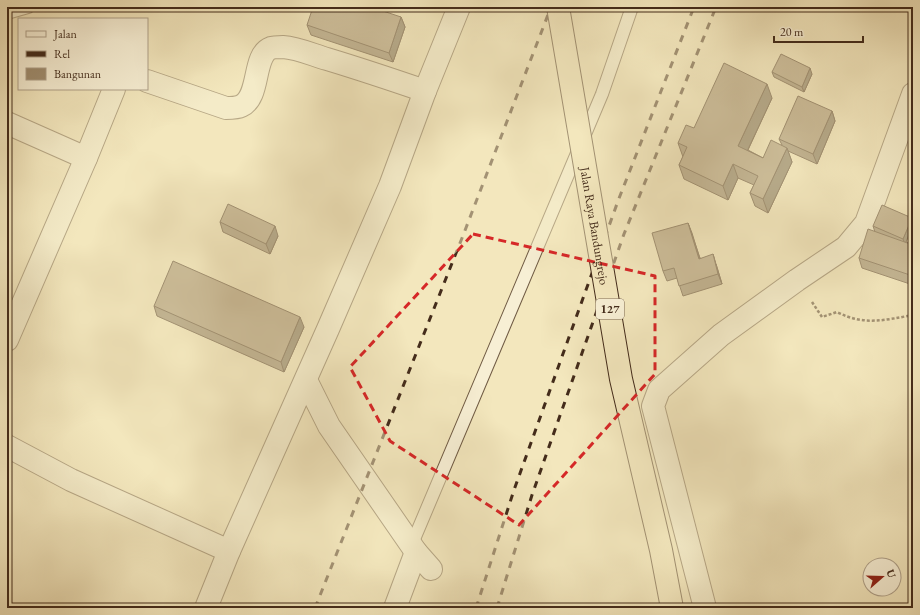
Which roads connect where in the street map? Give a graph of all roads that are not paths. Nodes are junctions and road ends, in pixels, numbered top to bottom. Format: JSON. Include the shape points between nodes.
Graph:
{"nodes":[{"id":1,"x":28,"y":7,"type":"edge"},
{"id":2,"x":460,"y":7,"type":"edge"},
{"id":3,"x":558,"y":7,"type":"edge"},
{"id":4,"x":632,"y":7,"type":"edge"},
{"id":5,"x":7,"y":13,"type":"edge"},
{"id":6,"x":148,"y":81,"type":"edge"},
{"id":7,"x":114,"y":90,"type":"edge"},
{"id":8,"x":426,"y":91,"type":"junction"},
{"id":9,"x":913,"y":94,"type":"edge"},
{"id":10,"x":7,"y":123,"type":"edge"},
{"id":11,"x":86,"y":158,"type":"junction"},
{"id":12,"x":8,"y":334,"type":"edge"},
{"id":13,"x":306,"y":380,"type":"junction"},
{"id":14,"x":7,"y":446,"type":"edge"},
{"id":15,"x":414,"y":548,"type":"junction"},
{"id":16,"x":229,"y":551,"type":"junction"},
{"id":17,"x":431,"y":569,"type":"dead end"},
{"id":18,"x":206,"y":608,"type":"edge"},
{"id":19,"x":395,"y":608,"type":"edge"},
{"id":20,"x":672,"y":608,"type":"edge"},
{"id":21,"x":704,"y":608,"type":"edge"}],
"edges":[{"from":1,"to":5,"type":"lane"},
{"from":2,"to":8,"type":"street"},
{"from":3,"to":20,"type":"main road","name":"Jalan Raya Bandungrejo","number":"127","bridge":true,"via":[[621,380]]},
{"from":4,"to":15,"type":"lane","via":[[602,94]]},
{"from":6,"to":8,"type":"street","via":[[226,108],[235,108],[246,103],[252,92],[262,57],[270,49],[282,47]]},
{"from":7,"to":11,"type":"street"},
{"from":8,"to":13,"type":"street","via":[[390,186]]},
{"from":9,"to":21,"type":"street","via":[[866,223],[846,247],[721,335],[659,390],[653,406]]},
{"from":10,"to":11,"type":"street"},
{"from":11,"to":12,"type":"street"},
{"from":13,"to":15,"type":"street","via":[[329,426]]},
{"from":13,"to":16,"type":"street"},
{"from":14,"to":16,"type":"street","via":[[71,480]]},
{"from":15,"to":17,"type":"street"},
{"from":15,"to":19,"type":"street"},
{"from":16,"to":18,"type":"street"}]}
